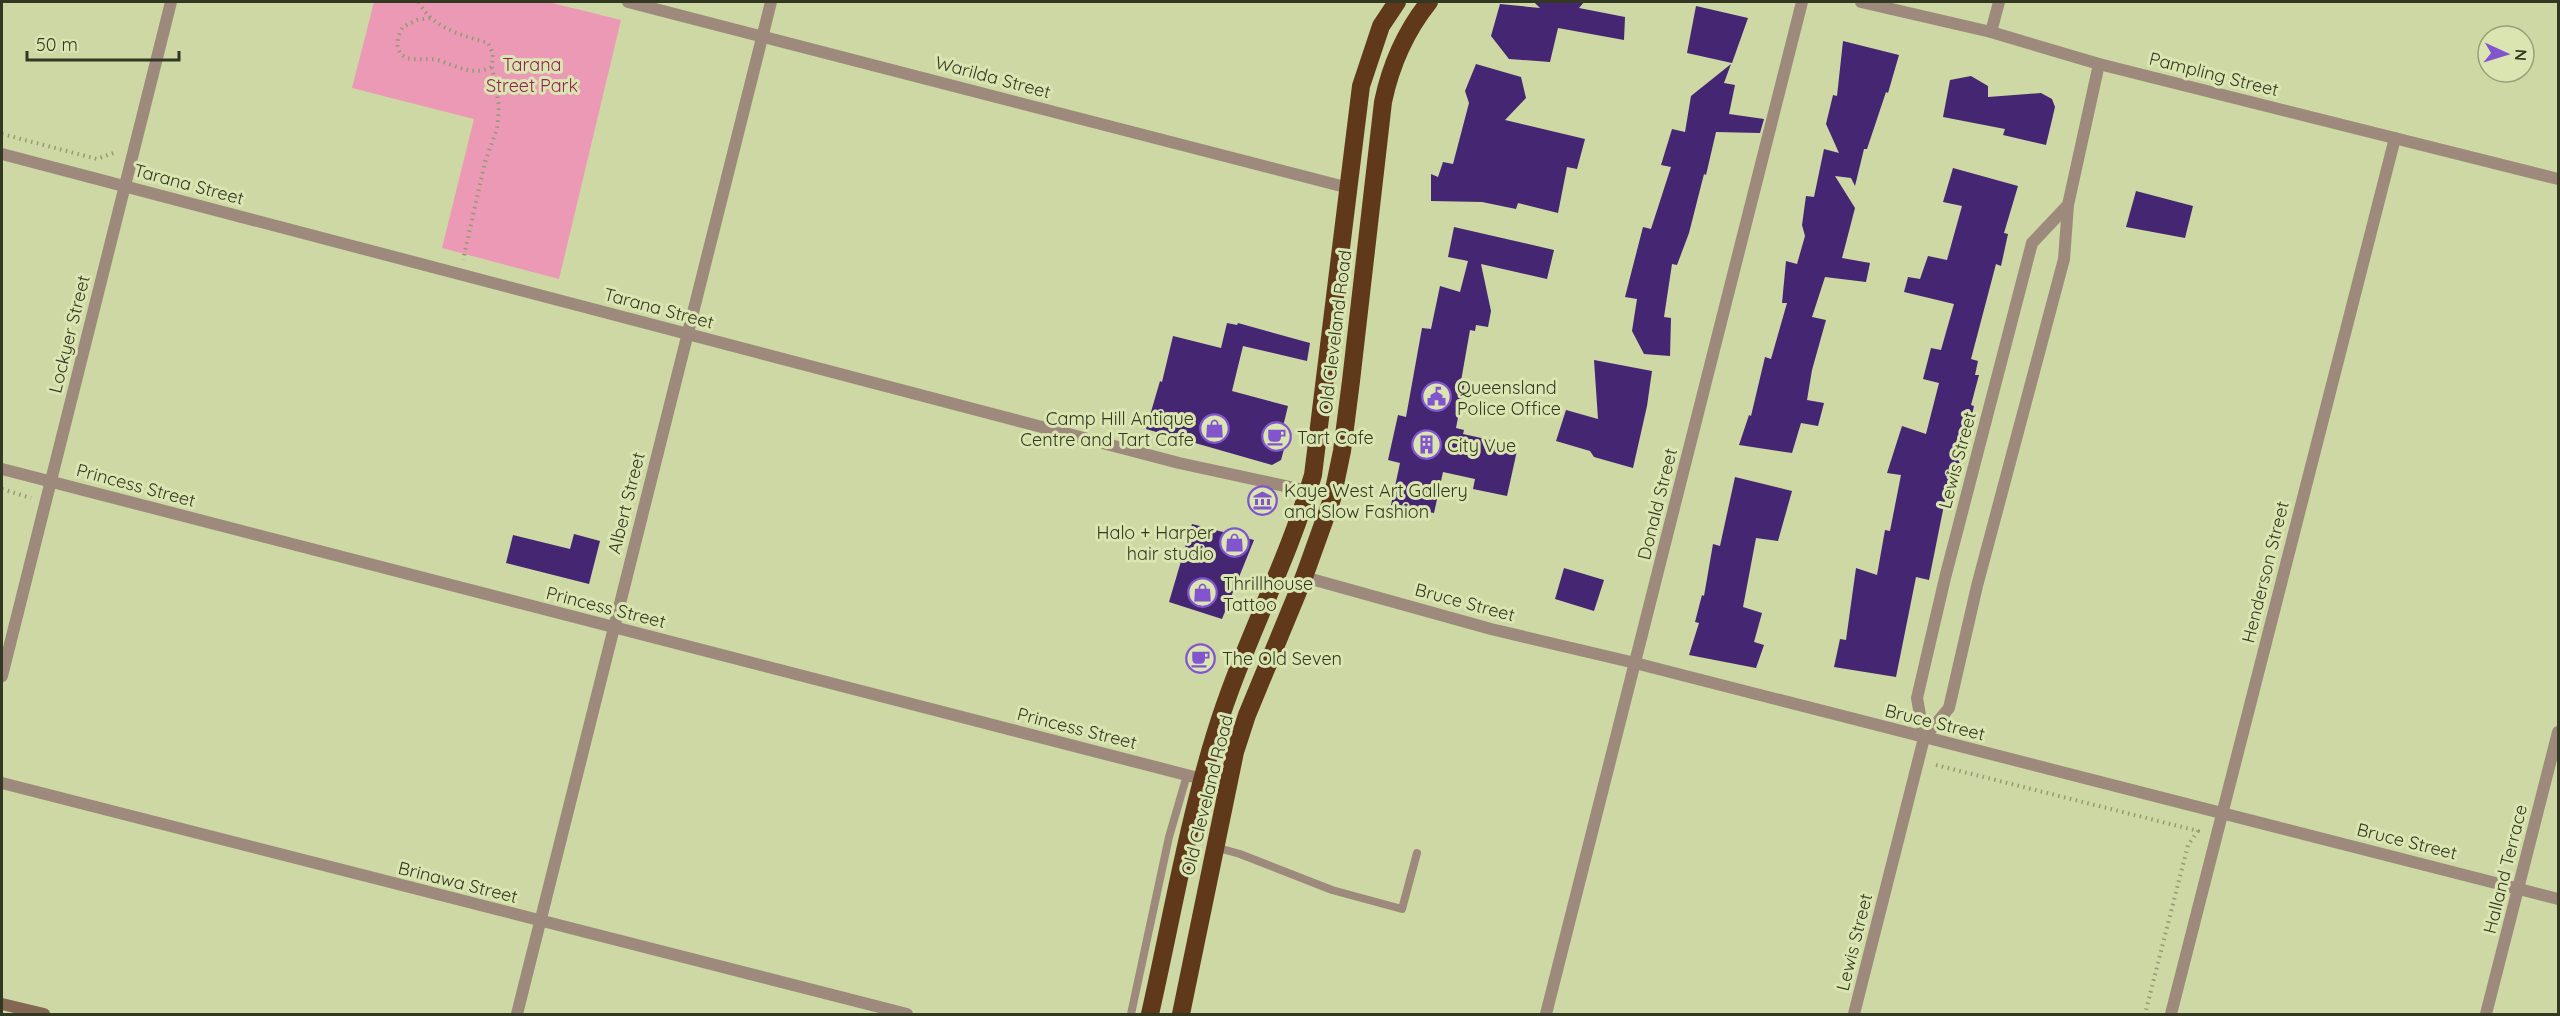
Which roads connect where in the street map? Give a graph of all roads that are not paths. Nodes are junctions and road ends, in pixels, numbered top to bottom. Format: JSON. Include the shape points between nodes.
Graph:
{"nodes":[{"id":1,"x":171,"y":2,"type":"edge"},
{"id":2,"x":628,"y":2,"type":"edge"},
{"id":3,"x":771,"y":2,"type":"edge"},
{"id":4,"x":1397,"y":2,"type":"edge"},
{"id":5,"x":1429,"y":2,"type":"edge"},
{"id":6,"x":1802,"y":2,"type":"edge"},
{"id":7,"x":1861,"y":2,"type":"edge"},
{"id":8,"x":1999,"y":2,"type":"edge"},
{"id":9,"x":1991,"y":32,"type":"junction"},
{"id":10,"x":762,"y":35,"type":"junction"},
{"id":11,"x":2099,"y":64,"type":"junction"},
{"id":12,"x":2395,"y":138,"type":"junction"},
{"id":13,"x":2,"y":154,"type":"edge"},
{"id":14,"x":2559,"y":179,"type":"edge"},
{"id":15,"x":125,"y":186,"type":"junction"},
{"id":16,"x":1349,"y":188,"type":"junction"},
{"id":17,"x":2067,"y":205,"type":"junction"},
{"id":18,"x":687,"y":334,"type":"junction"},
{"id":19,"x":2,"y":469,"type":"edge"},
{"id":20,"x":51,"y":482,"type":"junction"},
{"id":21,"x":1308,"y":491,"type":"junction"},
{"id":22,"x":1304,"y":577,"type":"junction"},
{"id":23,"x":613,"y":628,"type":"junction"},
{"id":24,"x":1635,"y":663,"type":"junction"},
{"id":25,"x":2,"y":676,"type":"edge"},
{"id":26,"x":2559,"y":732,"type":"edge"},
{"id":27,"x":1924,"y":738,"type":"junction"},
{"id":28,"x":1194,"y":777,"type":"junction"},
{"id":29,"x":2,"y":783,"type":"edge"},
{"id":30,"x":2222,"y":813,"type":"junction"},
{"id":31,"x":1214,"y":847,"type":"junction"},
{"id":32,"x":1417,"y":853,"type":"dead end"},
{"id":33,"x":2519,"y":888,"type":"junction"},
{"id":34,"x":2559,"y":899,"type":"edge"},
{"id":35,"x":540,"y":922,"type":"junction"},
{"id":36,"x":2,"y":1004,"type":"edge"},
{"id":37,"x":44,"y":1014,"type":"edge"},
{"id":38,"x":517,"y":1014,"type":"edge"},
{"id":39,"x":907,"y":1014,"type":"edge"},
{"id":40,"x":1131,"y":1014,"type":"edge"},
{"id":41,"x":1150,"y":1014,"type":"edge"},
{"id":42,"x":1181,"y":1014,"type":"edge"},
{"id":43,"x":1546,"y":1014,"type":"edge"},
{"id":44,"x":1854,"y":1014,"type":"edge"},
{"id":45,"x":2171,"y":1014,"type":"edge"},
{"id":46,"x":2486,"y":1014,"type":"edge"}],
"edges":[{"from":1,"to":15,"type":"street","name":"Lockyer Street"},
{"from":2,"to":10,"type":"street","name":"Warilda Street"},
{"from":3,"to":10,"type":"street","name":"Albert Street"},
{"from":4,"to":16,"type":"highway","name":"Old Cleveland Road","via":[[1382,26],[1360,86]]},
{"from":5,"to":22,"type":"highway","name":"Old Cleveland Road","via":[[1402,41],[1388,75],[1342,451],[1330,506]]},
{"from":6,"to":24,"type":"street","name":"Donald Street"},
{"from":7,"to":9,"type":"street","name":"Pampling Street"},
{"from":8,"to":9,"type":"street"},
{"from":9,"to":11,"type":"street","name":"Pampling Street"},
{"from":10,"to":16,"type":"street","name":"Warilda Street"},
{"from":10,"to":18,"type":"street","name":"Albert Street"},
{"from":11,"to":12,"type":"street","name":"Pampling Street"},
{"from":11,"to":17,"type":"street","name":"Lewis Street"},
{"from":12,"to":14,"type":"street","name":"Pampling Street"},
{"from":12,"to":30,"type":"street","name":"Henderson Street"},
{"from":13,"to":15,"type":"street","name":"Tarana Street"},
{"from":15,"to":18,"type":"street","name":"Tarana Street"},
{"from":15,"to":20,"type":"street","name":"Lockyer Street"},
{"from":16,"to":21,"type":"highway","name":"Old Cleveland Road","via":[[1319,436]]},
{"from":17,"to":27,"type":"street","name":"Lewis Street","via":[[2064,259],[1980,574],[1949,708]]},
{"from":17,"to":27,"type":"street","name":"Lewis Street","via":[[2032,243],[1917,698]]},
{"from":18,"to":21,"type":"street","name":"Tarana Street","via":[[1179,463]]},
{"from":18,"to":23,"type":"street","name":"Albert Street"},
{"from":19,"to":20,"type":"street","name":"Princess Street"},
{"from":20,"to":23,"type":"street","name":"Princess Street"},
{"from":20,"to":25,"type":"street","name":"Lockyer Street"},
{"from":21,"to":28,"type":"highway","name":"Old Cleveland Road","via":[[1215,734]]},
{"from":22,"to":24,"type":"street","name":"Bruce Street","via":[[1491,629]]},
{"from":22,"to":31,"type":"highway","name":"Old Cleveland Road","via":[[1247,715]]},
{"from":23,"to":28,"type":"street","name":"Princess Street"},
{"from":23,"to":35,"type":"street","name":"Albert Street"},
{"from":24,"to":27,"type":"street","name":"Bruce Street"},
{"from":24,"to":43,"type":"street","name":"Donald Street"},
{"from":26,"to":33,"type":"street","name":"Halland Terrace"},
{"from":27,"to":30,"type":"street","name":"Bruce Street"},
{"from":27,"to":44,"type":"street","name":"Lewis Street"},
{"from":28,"to":40,"type":"lane","name":"Old Cleveland Road","via":[[1169,837]]},
{"from":28,"to":41,"type":"highway","name":"Old Cleveland Road"},
{"from":29,"to":35,"type":"street","name":"Brinawa Street"},
{"from":30,"to":33,"type":"street","name":"Bruce Street"},
{"from":30,"to":45,"type":"street","name":"Henderson Street"},
{"from":31,"to":32,"type":"lane","via":[[1332,890],[1402,909]]},
{"from":31,"to":42,"type":"highway","name":"Old Cleveland Road"},
{"from":33,"to":34,"type":"street","name":"Bruce Street"},
{"from":33,"to":46,"type":"street","name":"Halland Terrace"},
{"from":35,"to":38,"type":"street","name":"Albert Street"},
{"from":35,"to":39,"type":"street","name":"Brinawa Street"},
{"from":36,"to":37,"type":"main road"}]}
